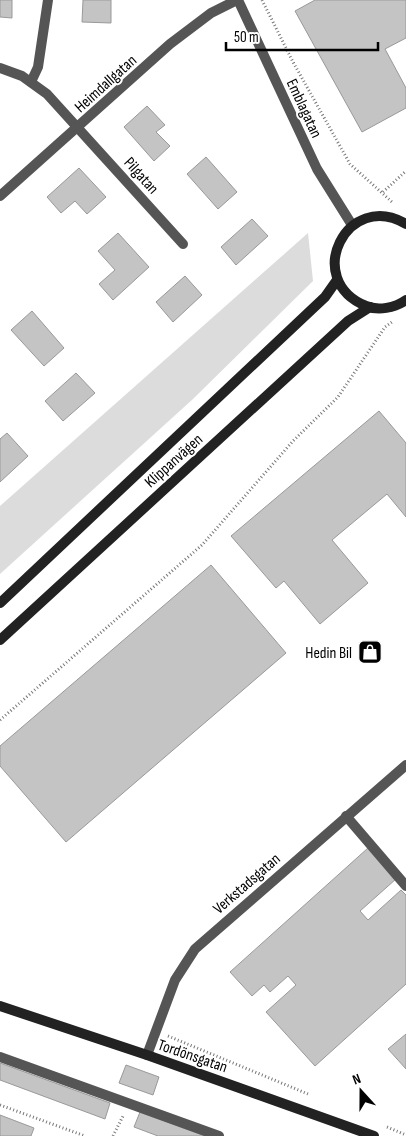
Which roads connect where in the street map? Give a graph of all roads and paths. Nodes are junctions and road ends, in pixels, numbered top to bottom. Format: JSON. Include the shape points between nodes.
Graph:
{"nodes":[{"id":1,"x":48,"y":0,"type":"edge"},
{"id":2,"x":237,"y":0,"type":"edge"},
{"id":3,"x":262,"y":0,"type":"edge"},
{"id":4,"x":0,"y":68,"type":"edge"},
{"id":5,"x":31,"y":82,"type":"junction"},
{"id":6,"x":79,"y":126,"type":"junction"},
{"id":7,"x":406,"y":171,"type":"edge"},
{"id":8,"x":383,"y":192,"type":"junction"},
{"id":9,"x":0,"y":196,"type":"edge"},
{"id":10,"x":395,"y":204,"type":"dead end"},
{"id":11,"x":404,"y":219,"type":"edge"},
{"id":12,"x":352,"y":225,"type":"junction"},
{"id":13,"x":183,"y":244,"type":"dead end"},
{"id":14,"x":337,"y":280,"type":"junction"},
{"id":15,"x":405,"y":302,"type":"edge"},
{"id":16,"x":370,"y":307,"type":"junction"},
{"id":17,"x":399,"y":317,"type":"dead end"},
{"id":18,"x":0,"y":604,"type":"edge"},
{"id":19,"x":0,"y":640,"type":"edge"},
{"id":20,"x":0,"y":720,"type":"edge"},
{"id":21,"x":406,"y":765,"type":"edge"},
{"id":22,"x":346,"y":816,"type":"junction"},
{"id":23,"x":406,"y":886,"type":"edge"},
{"id":24,"x":0,"y":1006,"type":"edge"},
{"id":25,"x":156,"y":1031,"type":"junction"},
{"id":26,"x":147,"y":1055,"type":"junction"},
{"id":27,"x":0,"y":1057,"type":"edge"},
{"id":28,"x":317,"y":1098,"type":"dead end"},
{"id":29,"x":129,"y":1104,"type":"junction"},
{"id":30,"x":0,"y":1105,"type":"edge"},
{"id":31,"x":379,"y":1124,"type":"dead end"},
{"id":32,"x":363,"y":1134,"type":"edge"},
{"id":33,"x":406,"y":1135,"type":"edge"},
{"id":34,"x":85,"y":1136,"type":"edge"},
{"id":35,"x":113,"y":1136,"type":"edge"},
{"id":36,"x":218,"y":1136,"type":"edge"},
{"id":37,"x":374,"y":1136,"type":"edge"}],
"edges":[{"from":1,"to":5,"type":"street","via":[[38,67]]},
{"from":2,"to":6,"type":"street","name":"Heimdallgatan","via":[[211,13],[170,44]]},
{"from":2,"to":12,"type":"street","name":"Emblagatan","via":[[318,169]]},
{"from":3,"to":8,"type":"path","via":[[350,164]]},
{"from":4,"to":5,"type":"street","name":"Pilgatan"},
{"from":5,"to":6,"type":"street","name":"Pilgatan"},
{"from":6,"to":9,"type":"street","name":"Heimdallgatan"},
{"from":6,"to":13,"type":"street","name":"Pilgatan"},
{"from":7,"to":8,"type":"path"},
{"from":8,"to":10,"type":"path"},
{"from":11,"to":12,"type":"main road","via":[[367,217]]},
{"from":12,"to":14,"type":"main road","via":[[337,246],[334,260]]},
{"from":14,"to":16,"type":"main road","via":[[350,297]]},
{"from":14,"to":18,"type":"main road","name":"Klippanvägen","via":[[325,297]]},
{"from":15,"to":16,"type":"main road","name":"Klippanvägen","via":[[387,308]]},
{"from":16,"to":19,"type":"main road","name":"Klippanvägen","via":[[348,321]]},
{"from":17,"to":20,"type":"path","via":[[385,327],[338,397],[293,441],[202,545]]},
{"from":21,"to":22,"type":"street","name":"Verkstadsgatan"},
{"from":22,"to":23,"type":"street"},
{"from":22,"to":25,"type":"street","name":"Verkstadsgatan","via":[[195,949],[175,980]]},
{"from":24,"to":26,"type":"main road","name":"Tordönsgatan"},
{"from":25,"to":26,"type":"street","name":"Verkstadsgatan"},
{"from":25,"to":28,"type":"path"},
{"from":26,"to":32,"type":"main road","name":"Tordönsgatan"},
{"from":27,"to":29,"type":"street"},
{"from":29,"to":35,"type":"path"},
{"from":29,"to":36,"type":"street"},
{"from":30,"to":34,"type":"path"},
{"from":31,"to":33,"type":"path"},
{"from":32,"to":37,"type":"main road","name":"Tordönsgatan"}]}
